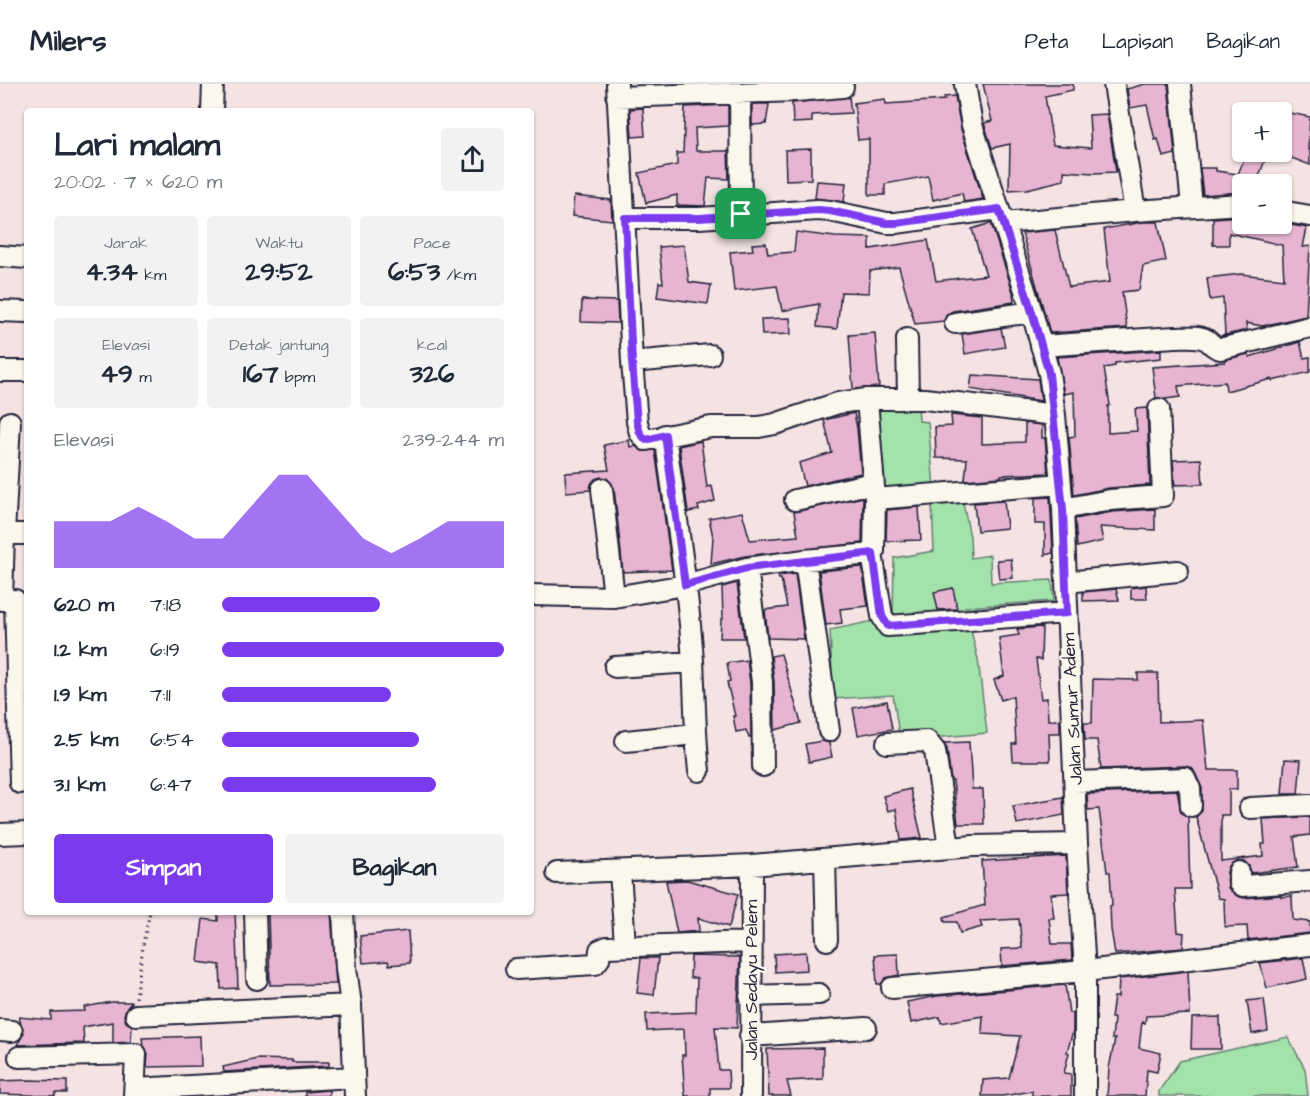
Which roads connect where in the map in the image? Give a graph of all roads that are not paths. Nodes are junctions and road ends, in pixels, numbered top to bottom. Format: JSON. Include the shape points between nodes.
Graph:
{"nodes":[{"id":1,"x":213,"y":84,"type":"edge"},
{"id":2,"x":964,"y":84,"type":"edge"},
{"id":3,"x":1114,"y":84,"type":"edge"},
{"id":4,"x":1180,"y":84,"type":"edge"},
{"id":5,"x":843,"y":87,"type":"dead end"},
{"id":6,"x":617,"y":91,"type":"edge"},
{"id":7,"x":740,"y":94,"type":"junction"},
{"id":8,"x":212,"y":108,"type":"edge"},
{"id":9,"x":1232,"y":204,"type":"edge"},
{"id":10,"x":1192,"y":206,"type":"junction"},
{"id":11,"x":1135,"y":211,"type":"junction"},
{"id":12,"x":1292,"y":213,"type":"edge"},
{"id":13,"x":741,"y":214,"type":"junction"},
{"id":14,"x":1002,"y":216,"type":"junction"},
{"id":15,"x":1310,"y":216,"type":"edge"},
{"id":16,"x":625,"y":218,"type":"junction"},
{"id":17,"x":0,"y":256,"type":"edge"},
{"id":18,"x":24,"y":258,"type":"edge"},
{"id":19,"x":0,"y":310,"type":"edge"},
{"id":20,"x":24,"y":312,"type":"edge"},
{"id":21,"x":1032,"y":312,"type":"junction"},
{"id":22,"x":955,"y":323,"type":"dead end"},
{"id":23,"x":1310,"y":327,"type":"edge"},
{"id":24,"x":907,"y":339,"type":"dead end"},
{"id":25,"x":1041,"y":346,"type":"junction"},
{"id":26,"x":710,"y":355,"type":"dead end"},
{"id":27,"x":632,"y":362,"type":"junction"},
{"id":28,"x":0,"y":371,"type":"edge"},
{"id":29,"x":24,"y":371,"type":"edge"},
{"id":30,"x":867,"y":399,"type":"junction"},
{"id":31,"x":908,"y":399,"type":"junction"},
{"id":32,"x":1159,"y":409,"type":"dead end"},
{"id":33,"x":1055,"y":416,"type":"junction"},
{"id":34,"x":10,"y":422,"type":"dead end"},
{"id":35,"x":665,"y":435,"type":"junction"},
{"id":36,"x":17,"y":453,"type":"edge"},
{"id":37,"x":1060,"y":484,"type":"junction"},
{"id":38,"x":602,"y":489,"type":"dead end"},
{"id":39,"x":874,"y":491,"type":"junction"},
{"id":40,"x":795,"y":500,"type":"dead end"},
{"id":41,"x":1063,"y":509,"type":"junction"},
{"id":42,"x":4,"y":534,"type":"junction"},
{"id":43,"x":24,"y":534,"type":"edge"},
{"id":44,"x":873,"y":553,"type":"junction"},
{"id":45,"x":805,"y":560,"type":"junction"},
{"id":46,"x":747,"y":568,"type":"junction"},
{"id":47,"x":1178,"y":571,"type":"dead end"},
{"id":48,"x":1066,"y":582,"type":"junction"},
{"id":49,"x":685,"y":585,"type":"junction"},
{"id":50,"x":534,"y":595,"type":"edge"},
{"id":51,"x":614,"y":597,"type":"junction"},
{"id":52,"x":11,"y":600,"type":"edge"},
{"id":53,"x":1067,"y":613,"type":"junction"},
{"id":54,"x":693,"y":662,"type":"junction"},
{"id":55,"x":615,"y":667,"type":"dead end"},
{"id":56,"x":829,"y":731,"type":"dead end"},
{"id":57,"x":23,"y":733,"type":"edge"},
{"id":58,"x":696,"y":734,"type":"junction"},
{"id":59,"x":626,"y":741,"type":"dead end"},
{"id":60,"x":887,"y":743,"type":"dead end"},
{"id":61,"x":763,"y":766,"type":"dead end"},
{"id":62,"x":699,"y":771,"type":"dead end"},
{"id":63,"x":1075,"y":782,"type":"junction"},
{"id":64,"x":20,"y":783,"type":"dead end"},
{"id":65,"x":1310,"y":805,"type":"edge"},
{"id":66,"x":1191,"y":806,"type":"dead end"},
{"id":67,"x":1250,"y":808,"type":"dead end"},
{"id":68,"x":24,"y":833,"type":"edge"},
{"id":69,"x":0,"y":834,"type":"edge"},
{"id":70,"x":1077,"y":844,"type":"junction"},
{"id":71,"x":949,"y":848,"type":"junction"},
{"id":72,"x":825,"y":859,"type":"junction"},
{"id":73,"x":752,"y":865,"type":"junction"},
{"id":74,"x":620,"y":871,"type":"junction"},
{"id":75,"x":1239,"y":872,"type":"dead end"},
{"id":76,"x":557,"y":873,"type":"dead end"},
{"id":77,"x":1310,"y":881,"type":"edge"},
{"id":78,"x":255,"y":915,"type":"edge"},
{"id":79,"x":343,"y":915,"type":"edge"},
{"id":80,"x":827,"y":940,"type":"dead end"},
{"id":81,"x":750,"y":942,"type":"junction"},
{"id":82,"x":625,"y":945,"type":"junction"},
{"id":83,"x":1310,"y":945,"type":"edge"},
{"id":84,"x":516,"y":969,"type":"dead end"},
{"id":85,"x":1085,"y":971,"type":"junction"},
{"id":86,"x":257,"y":980,"type":"dead end"},
{"id":87,"x":892,"y":988,"type":"dead end"},
{"id":88,"x":819,"y":994,"type":"dead end"},
{"id":89,"x":750,"y":996,"type":"junction"},
{"id":90,"x":351,"y":1005,"type":"junction"},
{"id":91,"x":136,"y":1015,"type":"road end"},
{"id":92,"x":866,"y":1028,"type":"dead end"},
{"id":93,"x":750,"y":1036,"type":"junction"},
{"id":94,"x":19,"y":1057,"type":"dead end"},
{"id":95,"x":355,"y":1087,"type":"edge"},
{"id":96,"x":134,"y":1093,"type":"edge"},
{"id":97,"x":751,"y":1096,"type":"edge"},
{"id":98,"x":1085,"y":1096,"type":"edge"}],
"edges":[{"from":1,"to":8,"type":"street"},
{"from":2,"to":14,"type":"street","name":"Jalan Sumur Adem","via":[[972,125]]},
{"from":3,"to":11,"type":"street"},
{"from":4,"to":10,"type":"street"},
{"from":5,"to":7,"type":"street"},
{"from":6,"to":7,"type":"street"},
{"from":6,"to":16,"type":"street"},
{"from":7,"to":13,"type":"street"},
{"from":9,"to":10,"type":"street"},
{"from":10,"to":11,"type":"street"},
{"from":11,"to":14,"type":"street"},
{"from":12,"to":15,"type":"street"},
{"from":13,"to":14,"type":"street","via":[[830,211],[887,223]]},
{"from":13,"to":16,"type":"street"},
{"from":14,"to":21,"type":"street","name":"Jalan Sumur Adem"},
{"from":16,"to":27,"type":"street"},
{"from":17,"to":18,"type":"street"},
{"from":19,"to":20,"type":"street"},
{"from":21,"to":22,"type":"street"},
{"from":21,"to":25,"type":"street","name":"Jalan Sumur Adem"},
{"from":23,"to":25,"type":"street","via":[[1220,349],[1206,340],[1186,337]]},
{"from":24,"to":31,"type":"street"},
{"from":25,"to":33,"type":"street","name":"Jalan Sumur Adem"},
{"from":26,"to":27,"type":"street"},
{"from":27,"to":35,"type":"street","via":[[638,429],[646,440]]},
{"from":28,"to":29,"type":"street"},
{"from":30,"to":31,"type":"street"},
{"from":30,"to":35,"type":"street","via":[[838,403],[759,427],[711,428]]},
{"from":30,"to":39,"type":"street"},
{"from":31,"to":33,"type":"street"},
{"from":32,"to":41,"type":"street","via":[[1163,496]]},
{"from":33,"to":37,"type":"street","name":"Jalan Sumur Adem"},
{"from":34,"to":36,"type":"street"},
{"from":35,"to":49,"type":"street"},
{"from":36,"to":42,"type":"street"},
{"from":37,"to":39,"type":"street"},
{"from":37,"to":41,"type":"street","name":"Jalan Sumur Adem"},
{"from":38,"to":51,"type":"street"},
{"from":39,"to":40,"type":"street"},
{"from":39,"to":44,"type":"street"},
{"from":41,"to":48,"type":"street","name":"Jalan Sumur Adem"},
{"from":42,"to":43,"type":"street"},
{"from":42,"to":52,"type":"street"},
{"from":44,"to":45,"type":"street"},
{"from":44,"to":53,"type":"street","via":[[882,616],[888,626]]},
{"from":45,"to":46,"type":"street"},
{"from":45,"to":56,"type":"street"},
{"from":46,"to":49,"type":"street"},
{"from":46,"to":61,"type":"street","via":[[762,682]]},
{"from":47,"to":48,"type":"street"},
{"from":48,"to":53,"type":"street","name":"Jalan Sumur Adem"},
{"from":49,"to":51,"type":"street"},
{"from":49,"to":54,"type":"street"},
{"from":50,"to":51,"type":"street"},
{"from":52,"to":57,"type":"street"},
{"from":53,"to":63,"type":"street","name":"Jalan Sumur Adem"},
{"from":54,"to":55,"type":"street"},
{"from":54,"to":58,"type":"street"},
{"from":57,"to":64,"type":"street"},
{"from":58,"to":59,"type":"street"},
{"from":58,"to":62,"type":"street"},
{"from":60,"to":71,"type":"street","via":[[927,741],[931,745]]},
{"from":63,"to":66,"type":"street","via":[[1185,778]]},
{"from":63,"to":70,"type":"street","name":"Jalan Sumur Adem"},
{"from":65,"to":67,"type":"street"},
{"from":68,"to":69,"type":"street"},
{"from":70,"to":71,"type":"street"},
{"from":70,"to":85,"type":"street","name":"Jalan Sumur Adem"},
{"from":71,"to":72,"type":"street"},
{"from":72,"to":73,"type":"street"},
{"from":72,"to":80,"type":"street"},
{"from":73,"to":74,"type":"street"},
{"from":73,"to":81,"type":"street","name":"Jalan Sedayu Pelem"},
{"from":74,"to":76,"type":"street"},
{"from":74,"to":82,"type":"street"},
{"from":75,"to":77,"type":"street","via":[[1239,883],[1243,886]]},
{"from":78,"to":86,"type":"street"},
{"from":79,"to":90,"type":"street"},
{"from":81,"to":82,"type":"street"},
{"from":81,"to":89,"type":"street","name":"Jalan Sedayu Pelem"},
{"from":82,"to":84,"type":"street","via":[[603,948],[595,964]]},
{"from":83,"to":85,"type":"street"},
{"from":85,"to":87,"type":"street"},
{"from":85,"to":98,"type":"street","name":"Jalan Sumur Adem"},
{"from":88,"to":89,"type":"street"},
{"from":89,"to":93,"type":"street","name":"Jalan Sedayu Pelem"},
{"from":90,"to":91,"type":"street"},
{"from":90,"to":95,"type":"street"},
{"from":92,"to":93,"type":"street"},
{"from":93,"to":97,"type":"street","name":"Jalan Sedayu Pelem"},
{"from":94,"to":96,"type":"street","via":[[136,1054]]},
{"from":95,"to":96,"type":"street"}]}
